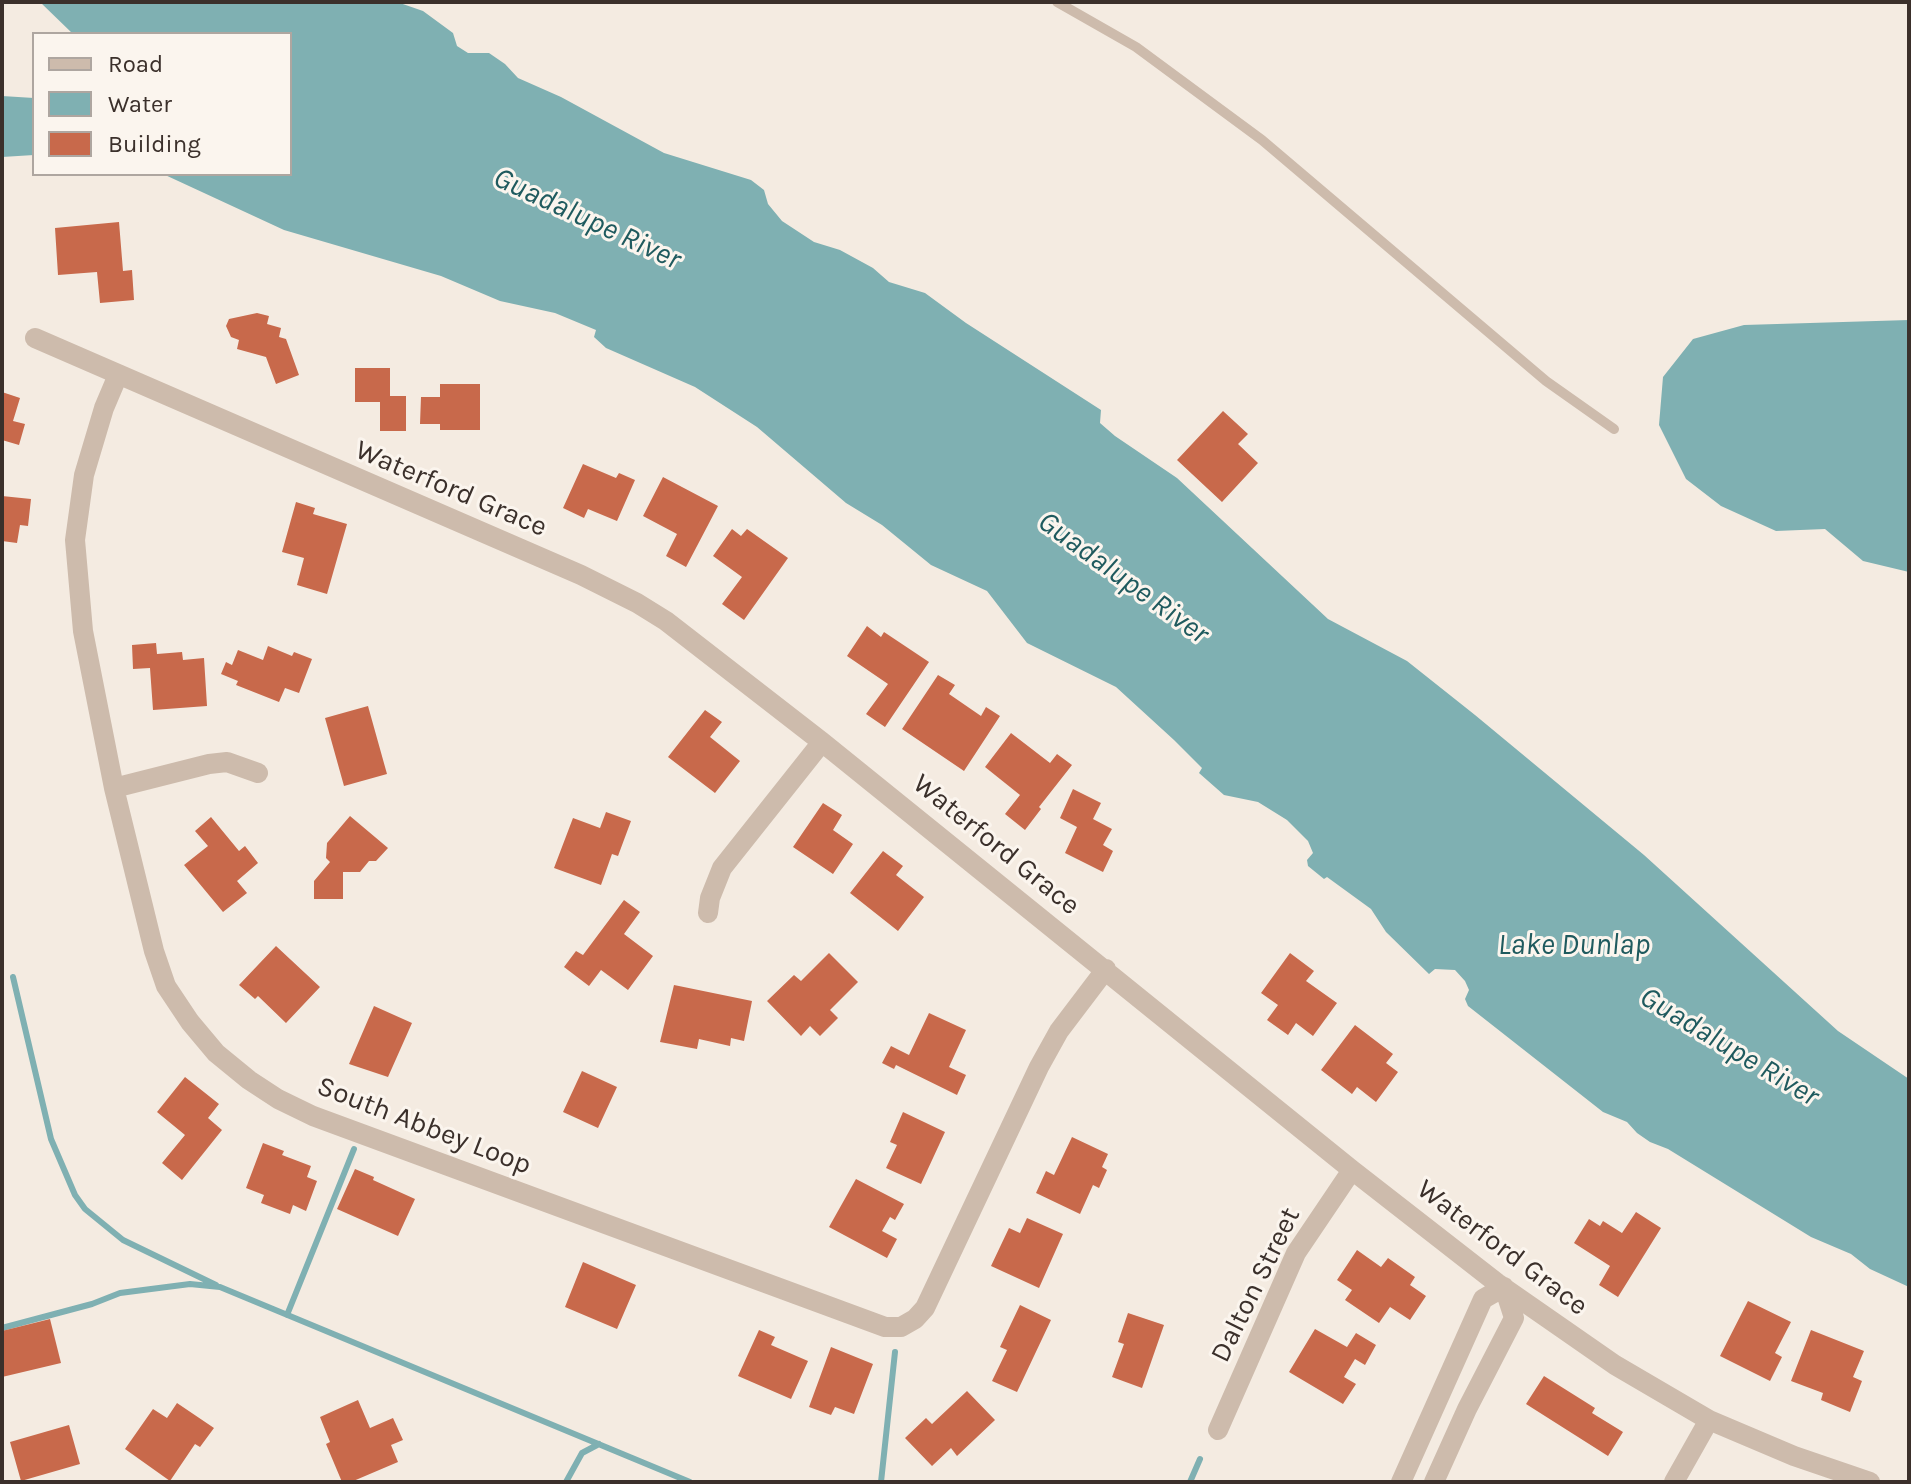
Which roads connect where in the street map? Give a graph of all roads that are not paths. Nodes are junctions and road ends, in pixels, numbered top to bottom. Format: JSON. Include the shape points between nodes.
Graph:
{"nodes":[{"id":1,"x":1057,"y":2,"type":"edge"},
{"id":2,"x":35,"y":338,"type":"dead end"},
{"id":3,"x":118,"y":375,"type":"junction"},
{"id":4,"x":1614,"y":429,"type":"dead end"},
{"id":5,"x":822,"y":742,"type":"junction"},
{"id":6,"x":258,"y":773,"type":"dead end"},
{"id":7,"x":114,"y":788,"type":"junction"},
{"id":8,"x":708,"y":913,"type":"dead end"},
{"id":9,"x":1106,"y":969,"type":"junction"},
{"id":10,"x":1352,"y":1170,"type":"junction"},
{"id":11,"x":1504,"y":1287,"type":"junction"},
{"id":12,"x":1709,"y":1420,"type":"junction"},
{"id":13,"x":1218,"y":1430,"type":"dead end"},
{"id":14,"x":1401,"y":1482,"type":"edge"},
{"id":15,"x":1434,"y":1482,"type":"edge"},
{"id":16,"x":1674,"y":1482,"type":"edge"},
{"id":17,"x":1870,"y":1482,"type":"edge"}],
"edges":[{"from":1,"to":4,"type":"lane","via":[[1136,47],[1262,140],[1546,381]]},
{"from":2,"to":3,"type":"street","name":"Waterford Grace"},
{"from":3,"to":5,"type":"street","name":"Waterford Grace","via":[[609,588],[666,621]]},
{"from":3,"to":7,"type":"street","name":"South Abbey Loop","via":[[84,475],[75,540],[83,631]]},
{"from":5,"to":8,"type":"street","via":[[722,868]]},
{"from":5,"to":9,"type":"street","name":"Waterford Grace"},
{"from":6,"to":7,"type":"street","via":[[227,762]]},
{"from":7,"to":9,"type":"street","name":"South Abbey Loop","via":[[166,986],[216,1053],[249,1080],[313,1116],[885,1327],[908,1324],[925,1308],[1039,1067]]},
{"from":9,"to":10,"type":"street","name":"Waterford Grace"},
{"from":10,"to":11,"type":"street","name":"Waterford Grace"},
{"from":10,"to":13,"type":"street","name":"Dalton Street","via":[[1296,1253]]},
{"from":11,"to":12,"type":"street","name":"Waterford Grace","via":[[1615,1365]]},
{"from":11,"to":14,"type":"street","via":[[1483,1299]]},
{"from":11,"to":15,"type":"street","via":[[1514,1318]]},
{"from":12,"to":16,"type":"street"},
{"from":12,"to":17,"type":"street","name":"Waterford Grace"}]}
